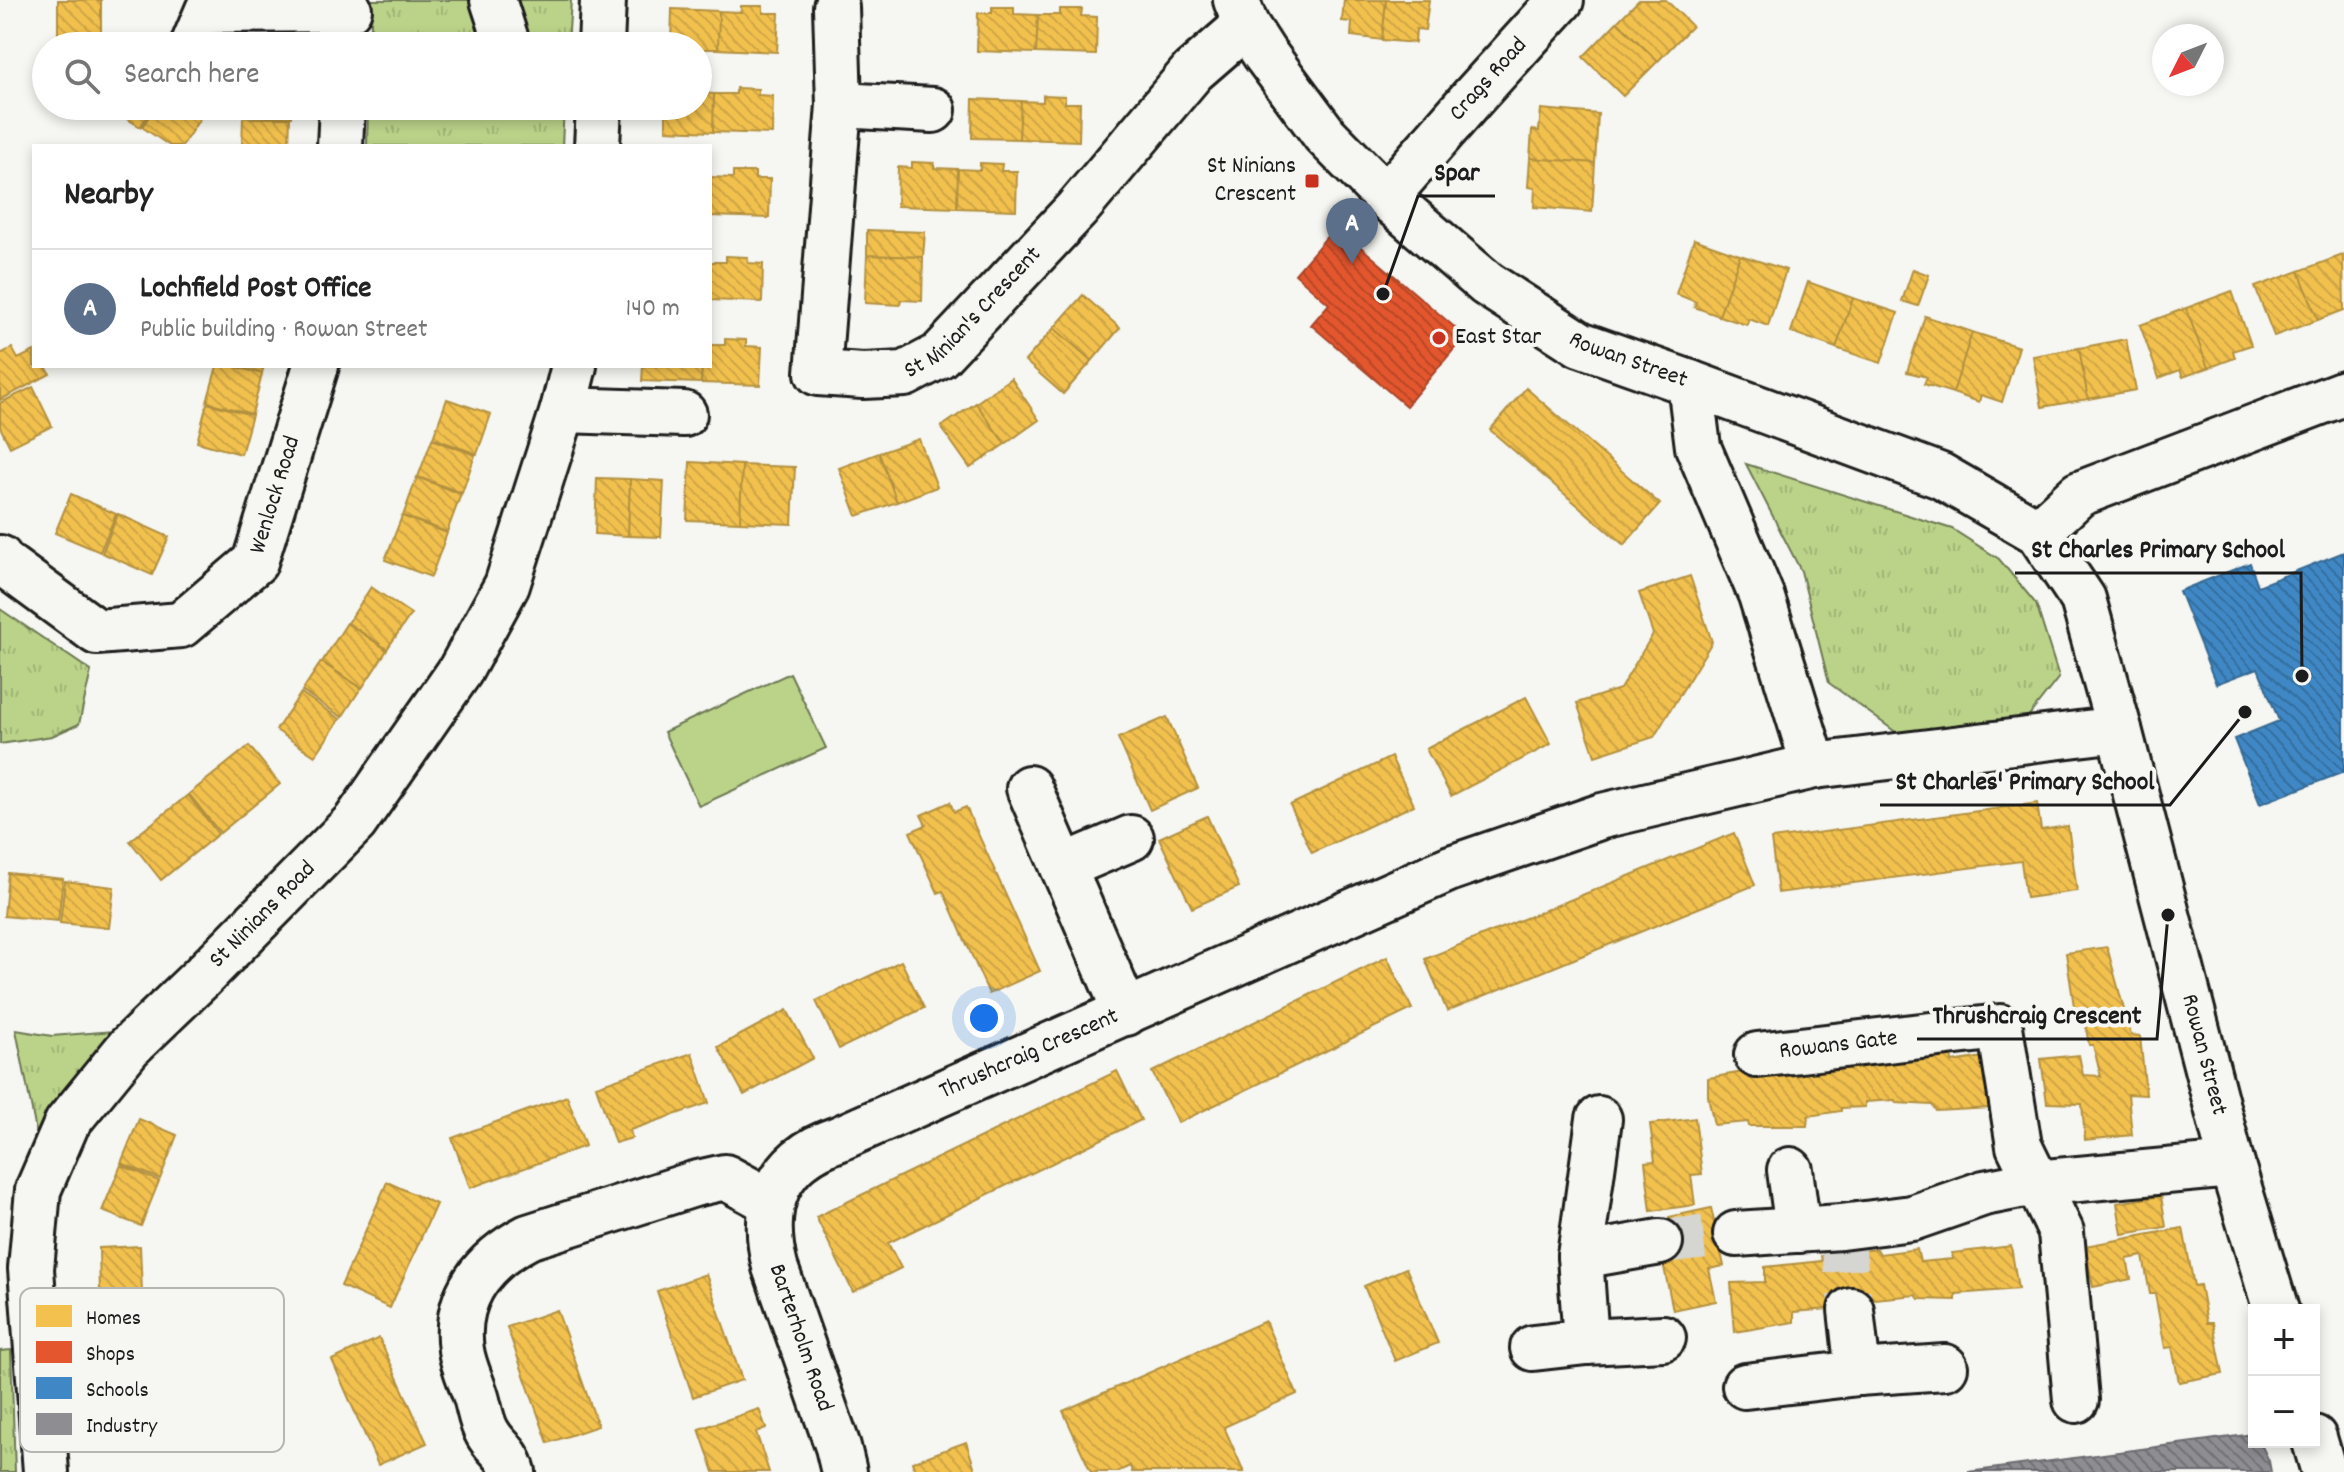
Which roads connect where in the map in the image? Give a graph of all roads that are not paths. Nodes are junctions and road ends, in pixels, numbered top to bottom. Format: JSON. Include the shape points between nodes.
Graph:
{"nodes":[{"id":1,"x":493,"y":0,"type":"edge"},
{"id":2,"x":603,"y":0,"type":"edge"},
{"id":3,"x":1561,"y":0,"type":"edge"},
{"id":4,"x":836,"y":7,"type":"dead end"},
{"id":5,"x":1241,"y":12,"type":"edge"},
{"id":6,"x":203,"y":18,"type":"edge"},
{"id":7,"x":348,"y":18,"type":"edge"},
{"id":8,"x":503,"y":32,"type":"edge"},
{"id":9,"x":602,"y":32,"type":"edge"},
{"id":10,"x":839,"y":105,"type":"junction"},
{"id":11,"x":933,"y":110,"type":"dead end"},
{"id":12,"x":341,"y":120,"type":"edge"},
{"id":13,"x":340,"y":144,"type":"edge"},
{"id":14,"x":1386,"y":197,"type":"junction"},
{"id":15,"x":315,"y":368,"type":"edge"},
{"id":16,"x":574,"y":368,"type":"edge"},
{"id":17,"x":1690,"y":383,"type":"junction"},
{"id":18,"x":2344,"y":393,"type":"edge"},
{"id":19,"x":563,"y":410,"type":"junction"},
{"id":20,"x":684,"y":414,"type":"dead end"},
{"id":21,"x":2038,"y":532,"type":"junction"},
{"id":22,"x":0,"y":558,"type":"edge"},
{"id":23,"x":2119,"y":729,"type":"junction"},
{"id":24,"x":1814,"y":766,"type":"junction"},
{"id":25,"x":1029,"y":788,"type":"dead end"},
{"id":26,"x":1131,"y":838,"type":"dead end"},
{"id":27,"x":1063,"y":867,"type":"junction"},
{"id":28,"x":1126,"y":1013,"type":"junction"},
{"id":29,"x":1757,"y":1055,"type":"dead end"},
{"id":30,"x":1599,"y":1119,"type":"dead end"},
{"id":31,"x":2232,"y":1165,"type":"junction"},
{"id":32,"x":1790,"y":1170,"type":"dead end"},
{"id":33,"x":2035,"y":1183,"type":"junction"},
{"id":34,"x":771,"y":1202,"type":"junction"},
{"id":35,"x":1798,"y":1230,"type":"junction"},
{"id":36,"x":1736,"y":1234,"type":"tunnel mouth"},
{"id":37,"x":1660,"y":1242,"type":"tunnel mouth"},
{"id":38,"x":1580,"y":1256,"type":"junction"},
{"id":39,"x":31,"y":1269,"type":"junction"},
{"id":40,"x":32,"y":1288,"type":"edge"},
{"id":41,"x":2274,"y":1304,"type":"edge"},
{"id":42,"x":1851,"y":1310,"type":"tunnel mouth"},
{"id":43,"x":0,"y":1314,"type":"edge"},
{"id":44,"x":1663,"y":1338,"type":"dead end"},
{"id":45,"x":1586,"y":1342,"type":"junction"},
{"id":46,"x":1533,"y":1348,"type":"dead end"},
{"id":47,"x":1945,"y":1367,"type":"dead end"},
{"id":48,"x":1858,"y":1373,"type":"junction"},
{"id":49,"x":1745,"y":1386,"type":"dead end"},
{"id":50,"x":2076,"y":1400,"type":"dead end"},
{"id":51,"x":2317,"y":1448,"type":"edge"},
{"id":52,"x":45,"y":1452,"type":"edge"},
{"id":53,"x":46,"y":1472,"type":"edge"},
{"id":54,"x":513,"y":1472,"type":"edge"},
{"id":55,"x":844,"y":1472,"type":"edge"},
{"id":56,"x":2324,"y":1472,"type":"edge"}],
"edges":[{"from":1,"to":8,"type":"street"},
{"from":2,"to":9,"type":"street"},
{"from":3,"to":14,"type":"street","name":"Crags Road"},
{"from":4,"to":10,"type":"street","name":"St Ninian's Crescent"},
{"from":5,"to":10,"type":"street","name":"St Ninian's Crescent","via":[[1077,209],[939,356],[905,374],[818,373]]},
{"from":5,"to":14,"type":"street","name":"Rowan Street","via":[[1264,53],[1325,135]]},
{"from":6,"to":7,"type":"street"},
{"from":10,"to":11,"type":"street"},
{"from":12,"to":13,"type":"street"},
{"from":14,"to":17,"type":"street","name":"Rowan Street","via":[[1487,284],[1580,344]]},
{"from":15,"to":22,"type":"street","name":"Wenlock Road","via":[[255,562],[181,625],[97,632]]},
{"from":16,"to":19,"type":"street","name":"St Ninians Road"},
{"from":17,"to":21,"type":"street","name":"Rowan Street","via":[[1941,476]]},
{"from":17,"to":24,"type":"street","via":[[1698,447],[1761,595]]},
{"from":18,"to":21,"type":"street","via":[[2079,494]]},
{"from":19,"to":20,"type":"street"},
{"from":19,"to":39,"type":"street","name":"St Ninians Road","via":[[507,585],[460,671],[355,822],[129,1047],[67,1123],[38,1190]]},
{"from":21,"to":23,"type":"street","name":"Rowan Street","via":[[2083,599]]},
{"from":23,"to":24,"type":"street","name":"Thrushcraig Crescent"},
{"from":23,"to":31,"type":"street","name":"Rowan Street"},
{"from":24,"to":28,"type":"street","name":"Thrushcraig Crescent","via":[[1602,816],[1472,861]]},
{"from":25,"to":27,"type":"street"},
{"from":26,"to":27,"type":"street"},
{"from":27,"to":28,"type":"street"},
{"from":28,"to":34,"type":"street","name":"Thrushcraig Crescent","via":[[817,1146],[785,1174]]},
{"from":29,"to":33,"type":"street","name":"Rowans Gate","via":[[2000,1027],[2019,1146]]},
{"from":30,"to":38,"type":"street"},
{"from":31,"to":33,"type":"street"},
{"from":31,"to":41,"type":"street","name":"Rowan Street"},
{"from":32,"to":35,"type":"street"},
{"from":33,"to":35,"type":"street","via":[[1984,1193],[1912,1218]]},
{"from":33,"to":50,"type":"street","name":"Rowans Gate","via":[[2061,1232]]},
{"from":34,"to":54,"type":"street","via":[[725,1177],[528,1237],[488,1264],[464,1305],[461,1349],[487,1432],[509,1457]]},
{"from":34,"to":55,"type":"street","name":"Barterholm Road","via":[[775,1267]]},
{"from":35,"to":36,"type":"street"},
{"from":37,"to":38,"type":"street"},
{"from":38,"to":45,"type":"street"},
{"from":39,"to":40,"type":"street","name":"St Ninians Road"},
{"from":39,"to":43,"type":"street"},
{"from":42,"to":48,"type":"street"},
{"from":44,"to":45,"type":"street"},
{"from":45,"to":46,"type":"street"},
{"from":47,"to":48,"type":"street"},
{"from":48,"to":49,"type":"street"},
{"from":51,"to":56,"type":"street"},
{"from":52,"to":53,"type":"street","name":"St Ninians Road"}]}
